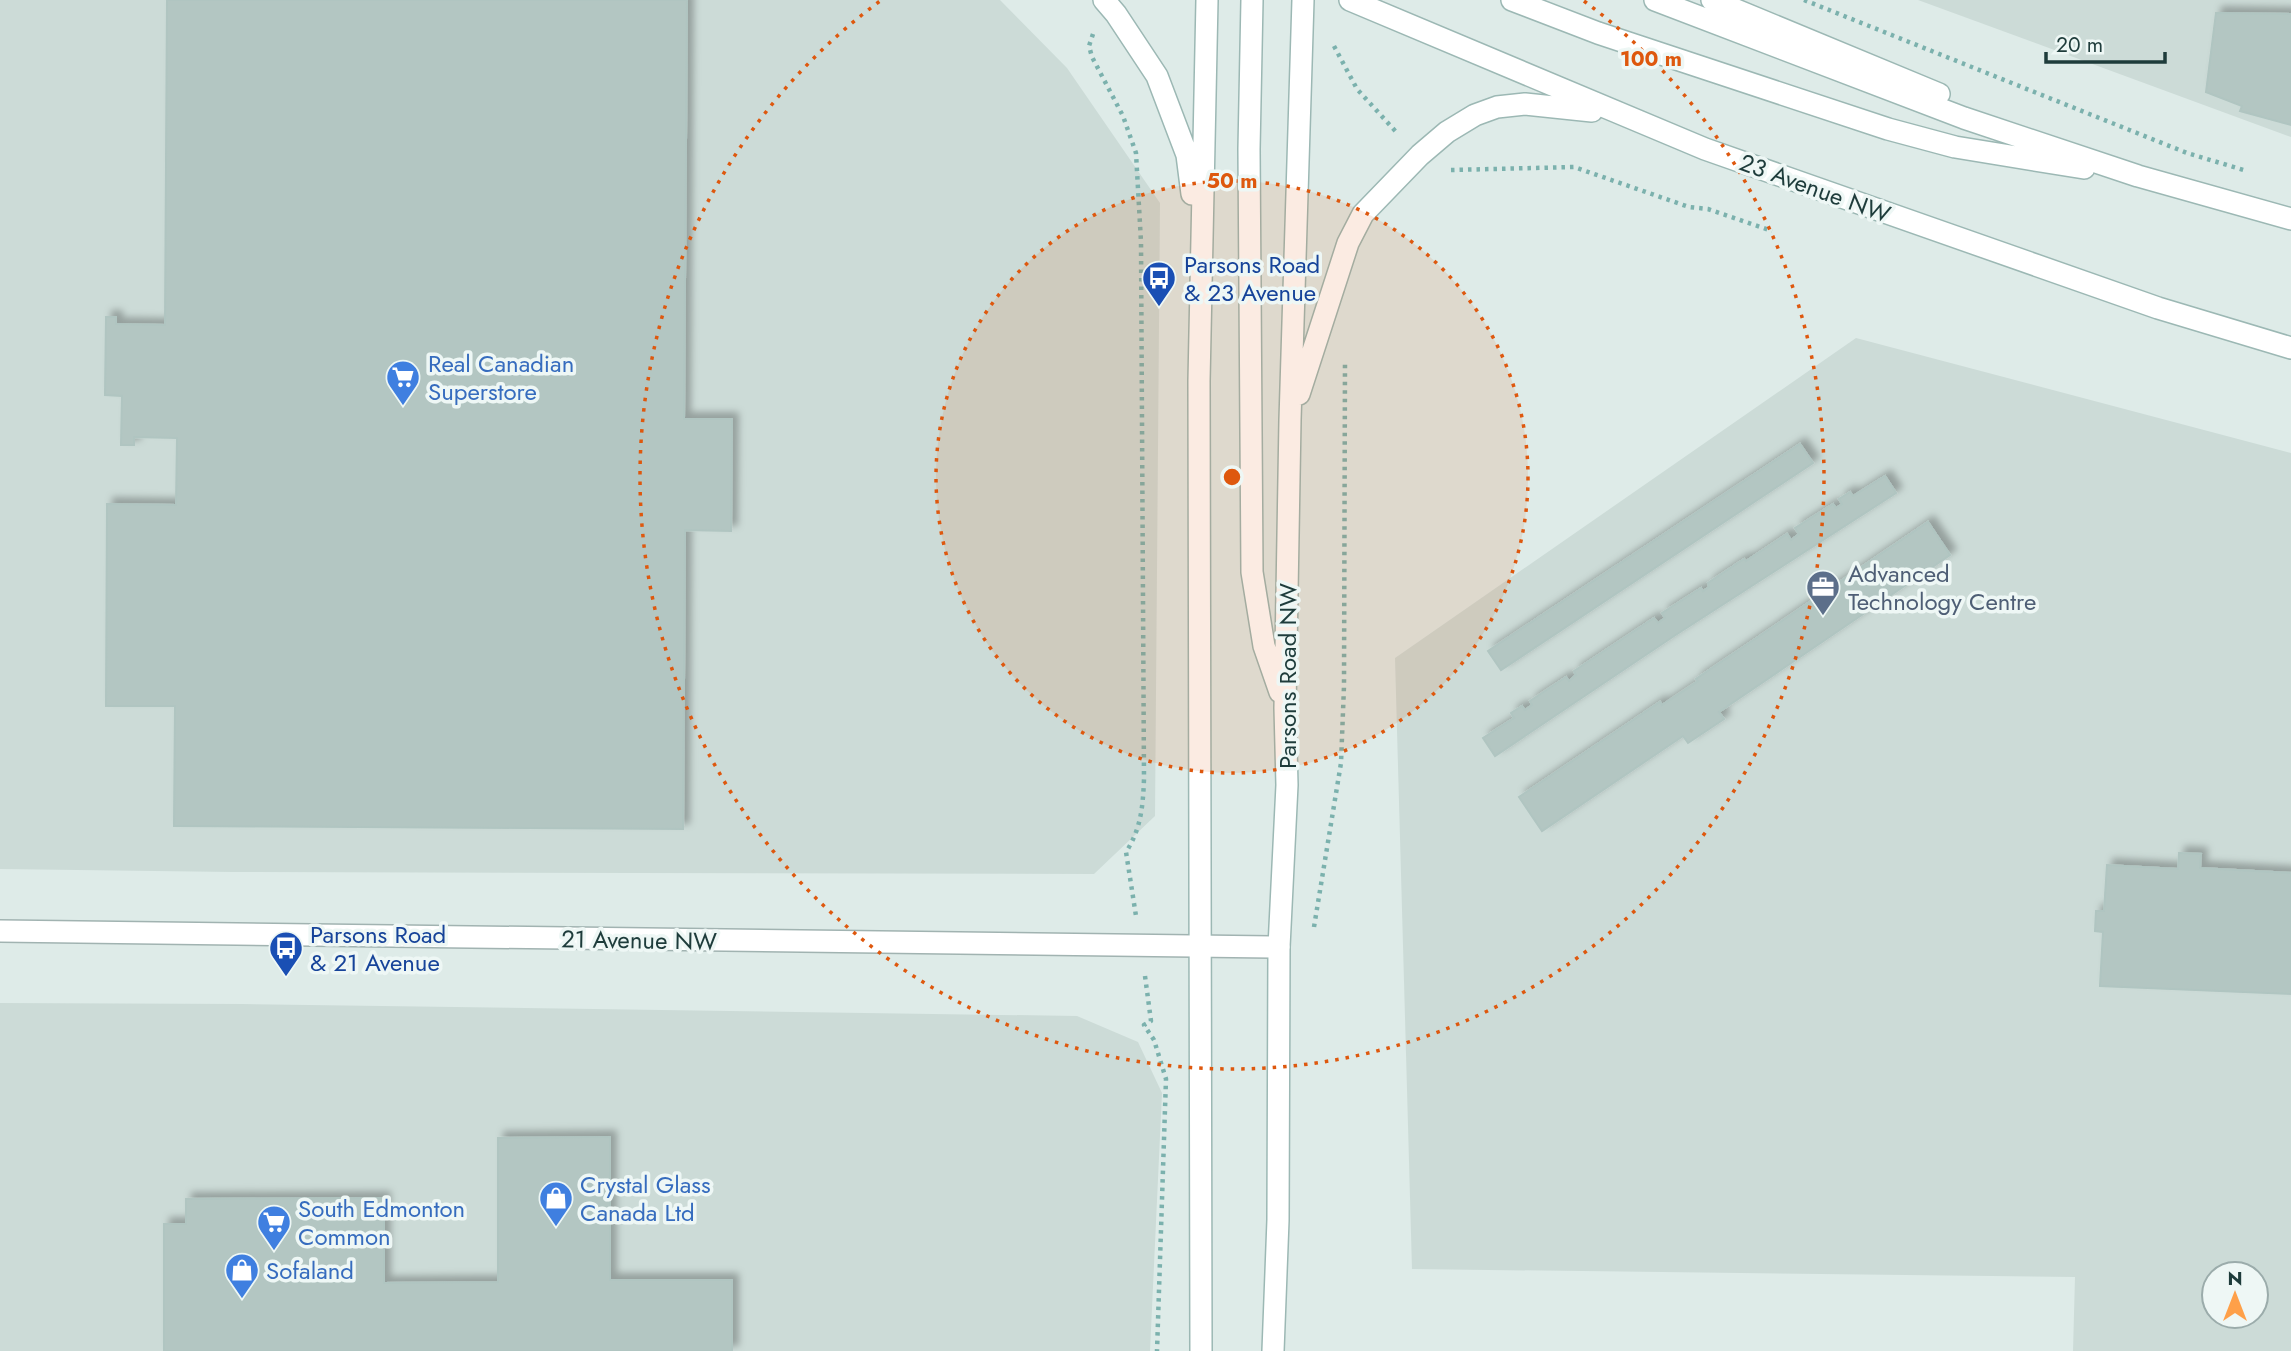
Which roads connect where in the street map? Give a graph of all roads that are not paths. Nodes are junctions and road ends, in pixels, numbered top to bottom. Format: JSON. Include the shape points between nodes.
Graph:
{"nodes":[{"id":1,"x":1104,"y":0,"type":"edge"},
{"id":2,"x":1207,"y":0,"type":"edge"},
{"id":3,"x":1252,"y":0,"type":"edge"},
{"id":4,"x":1303,"y":0,"type":"edge"},
{"id":5,"x":1350,"y":0,"type":"edge"},
{"id":6,"x":1512,"y":0,"type":"edge"},
{"id":7,"x":1655,"y":0,"type":"edge"},
{"id":8,"x":1712,"y":0,"type":"edge"},
{"id":9,"x":1619,"y":114,"type":"junction"},
{"id":10,"x":2138,"y":176,"type":"junction"},
{"id":11,"x":2291,"y":219,"type":"edge"},
{"id":12,"x":2291,"y":348,"type":"edge"},
{"id":13,"x":1199,"y":381,"type":"junction"},
{"id":14,"x":1290,"y":420,"type":"junction"},
{"id":15,"x":1285,"y":708,"type":"junction"},
{"id":16,"x":0,"y":931,"type":"edge"},
{"id":17,"x":1200,"y":946,"type":"junction"},
{"id":18,"x":1279,"y":947,"type":"junction"},
{"id":19,"x":1201,"y":1351,"type":"edge"},
{"id":20,"x":1273,"y":1351,"type":"edge"}],
"edges":[{"from":1,"to":13,"type":"main road","via":[[1157,76],[1187,155],[1194,203]]},
{"from":2,"to":13,"type":"main road"},
{"from":3,"to":15,"type":"main road","via":[[1252,572],[1264,646]]},
{"from":4,"to":14,"type":"main road","name":"Parsons Road NW"},
{"from":5,"to":9,"type":"main road","name":"23 Avenue NW"},
{"from":6,"to":10,"type":"main road","via":[[1888,129],[1967,150]]},
{"from":7,"to":10,"type":"main road","via":[[1964,118]]},
{"from":8,"to":10,"type":"main road"},
{"from":9,"to":12,"type":"main road","name":"23 Avenue NW","via":[[2145,304]]},
{"from":9,"to":14,"type":"main road","via":[[1525,104],[1497,107],[1457,126],[1420,155],[1363,214],[1348,243]]},
{"from":10,"to":11,"type":"main road"},
{"from":13,"to":17,"type":"main road"},
{"from":14,"to":15,"type":"main road","name":"Parsons Road NW"},
{"from":15,"to":18,"type":"main road","name":"Parsons Road NW","via":[[1287,785]]},
{"from":16,"to":17,"type":"main road","name":"21 Avenue NW"},
{"from":17,"to":18,"type":"main road","name":"21 Avenue NW"},
{"from":17,"to":19,"type":"main road"},
{"from":18,"to":20,"type":"main road","name":"Parsons Road NW"}]}
